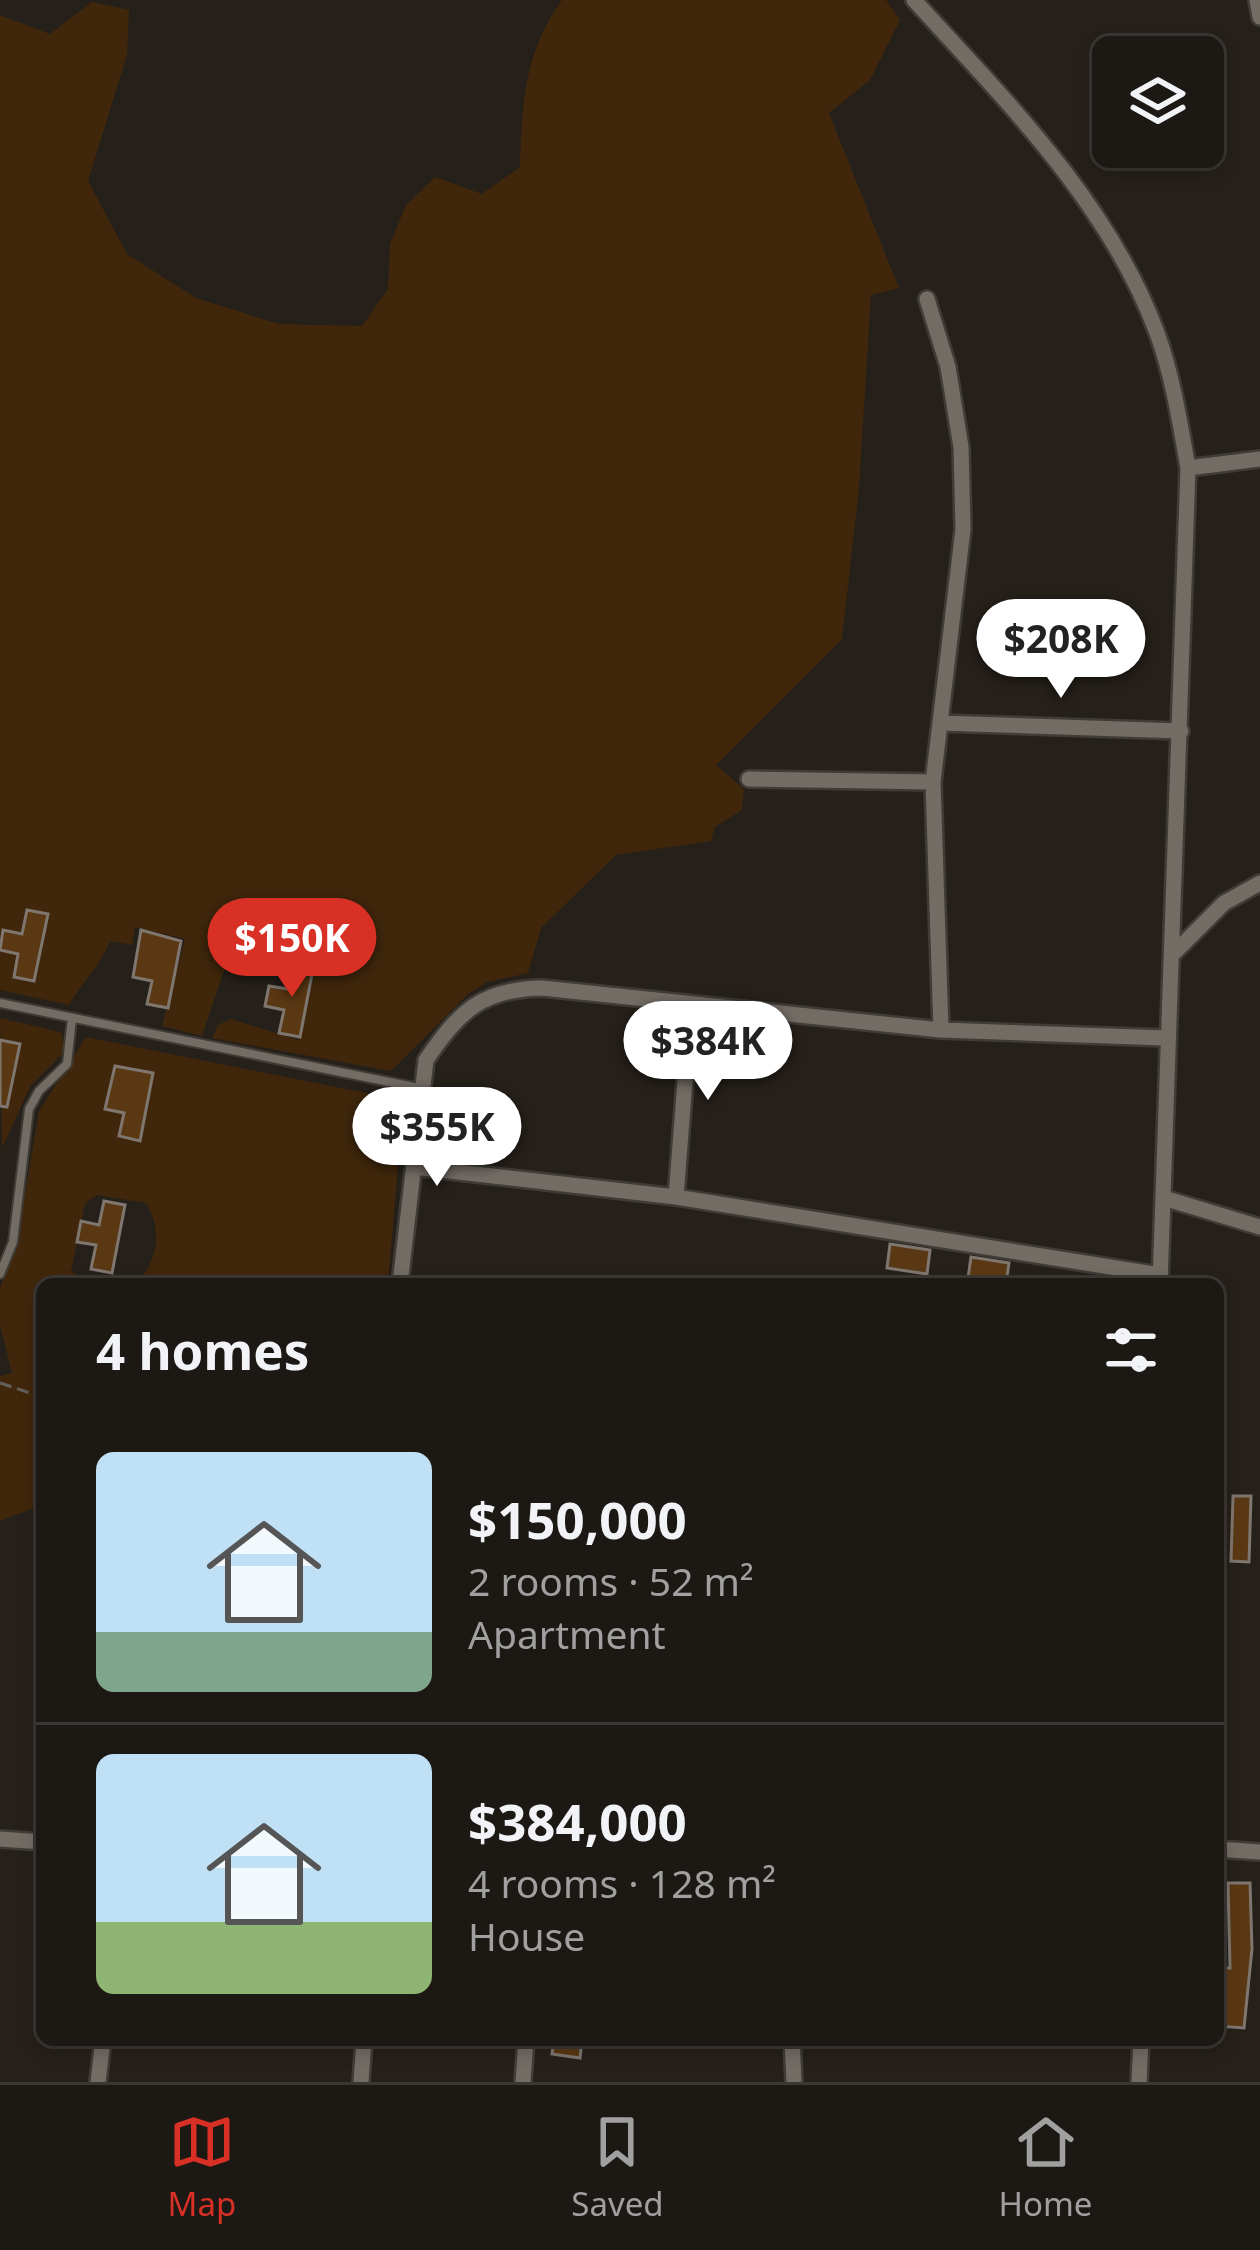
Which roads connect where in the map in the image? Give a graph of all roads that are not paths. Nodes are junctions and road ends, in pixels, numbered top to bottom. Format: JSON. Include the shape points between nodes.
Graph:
{"nodes":[{"id":1,"x":914,"y":0,"type":"edge"},
{"id":2,"x":1257,"y":0,"type":"edge"},
{"id":3,"x":1260,"y":17,"type":"edge"},
{"id":4,"x":927,"y":298,"type":"dead end"},
{"id":5,"x":1260,"y":459,"type":"edge"},
{"id":6,"x":1188,"y":468,"type":"junction"},
{"id":7,"x":940,"y":723,"type":"junction"},
{"id":8,"x":1181,"y":730,"type":"junction"},
{"id":9,"x":749,"y":779,"type":"dead end"},
{"id":10,"x":933,"y":782,"type":"junction"},
{"id":11,"x":1260,"y":883,"type":"edge"},
{"id":12,"x":1175,"y":952,"type":"junction"},
{"id":13,"x":0,"y":1003,"type":"edge"},
{"id":14,"x":691,"y":1004,"type":"junction"},
{"id":15,"x":72,"y":1018,"type":"junction"},
{"id":16,"x":941,"y":1030,"type":"junction"},
{"id":17,"x":1166,"y":1038,"type":"junction"},
{"id":18,"x":418,"y":1088,"type":"junction"},
{"id":19,"x":414,"y":1167,"type":"junction"},
{"id":20,"x":676,"y":1197,"type":"junction"},
{"id":21,"x":1167,"y":1199,"type":"junction"},
{"id":22,"x":1260,"y":1227,"type":"edge"},
{"id":23,"x":0,"y":1274,"type":"edge"},
{"id":24,"x":401,"y":1278,"type":"edge"},
{"id":25,"x":1148,"y":1278,"type":"edge"},
{"id":26,"x":1160,"y":1278,"type":"edge"},
{"id":27,"x":0,"y":1839,"type":"edge"},
{"id":28,"x":36,"y":1842,"type":"edge"},
{"id":29,"x":1224,"y":1849,"type":"edge"},
{"id":30,"x":1260,"y":1852,"type":"edge"},
{"id":31,"x":102,"y":2046,"type":"edge"},
{"id":32,"x":364,"y":2046,"type":"edge"},
{"id":33,"x":526,"y":2046,"type":"edge"},
{"id":34,"x":792,"y":2046,"type":"edge"},
{"id":35,"x":1141,"y":2046,"type":"edge"},
{"id":36,"x":98,"y":2082,"type":"edge"},
{"id":37,"x":362,"y":2082,"type":"edge"},
{"id":38,"x":523,"y":2082,"type":"edge"},
{"id":39,"x":794,"y":2082,"type":"edge"},
{"id":40,"x":1139,"y":2082,"type":"edge"}],
"edges":[{"from":1,"to":6,"type":"street","via":[[1100,219],[1157,333]]},
{"from":2,"to":3,"type":"street"},
{"from":4,"to":7,"type":"street","via":[[961,447],[963,530]]},
{"from":5,"to":6,"type":"street"},
{"from":6,"to":8,"type":"street"},
{"from":7,"to":8,"type":"street"},
{"from":7,"to":10,"type":"street"},
{"from":8,"to":12,"type":"street"},
{"from":9,"to":10,"type":"street"},
{"from":10,"to":16,"type":"street"},
{"from":11,"to":12,"type":"street","via":[[1224,903]]},
{"from":12,"to":17,"type":"street"},
{"from":13,"to":15,"type":"lane"},
{"from":14,"to":16,"type":"street"},
{"from":14,"to":18,"type":"street","via":[[542,988],[490,993],[444,1034]]},
{"from":14,"to":20,"type":"street"},
{"from":15,"to":18,"type":"lane"},
{"from":15,"to":23,"type":"lane","via":[[67,1064],[29,1109],[13,1242]]},
{"from":16,"to":17,"type":"street"},
{"from":17,"to":21,"type":"street"},
{"from":18,"to":19,"type":"street"},
{"from":19,"to":20,"type":"street"},
{"from":19,"to":24,"type":"street"},
{"from":20,"to":25,"type":"street"},
{"from":21,"to":22,"type":"street"},
{"from":21,"to":26,"type":"street"},
{"from":27,"to":28,"type":"street"},
{"from":29,"to":30,"type":"street"},
{"from":31,"to":36,"type":"street"},
{"from":32,"to":37,"type":"street"},
{"from":33,"to":38,"type":"street"},
{"from":34,"to":39,"type":"street"},
{"from":35,"to":40,"type":"street"}]}
